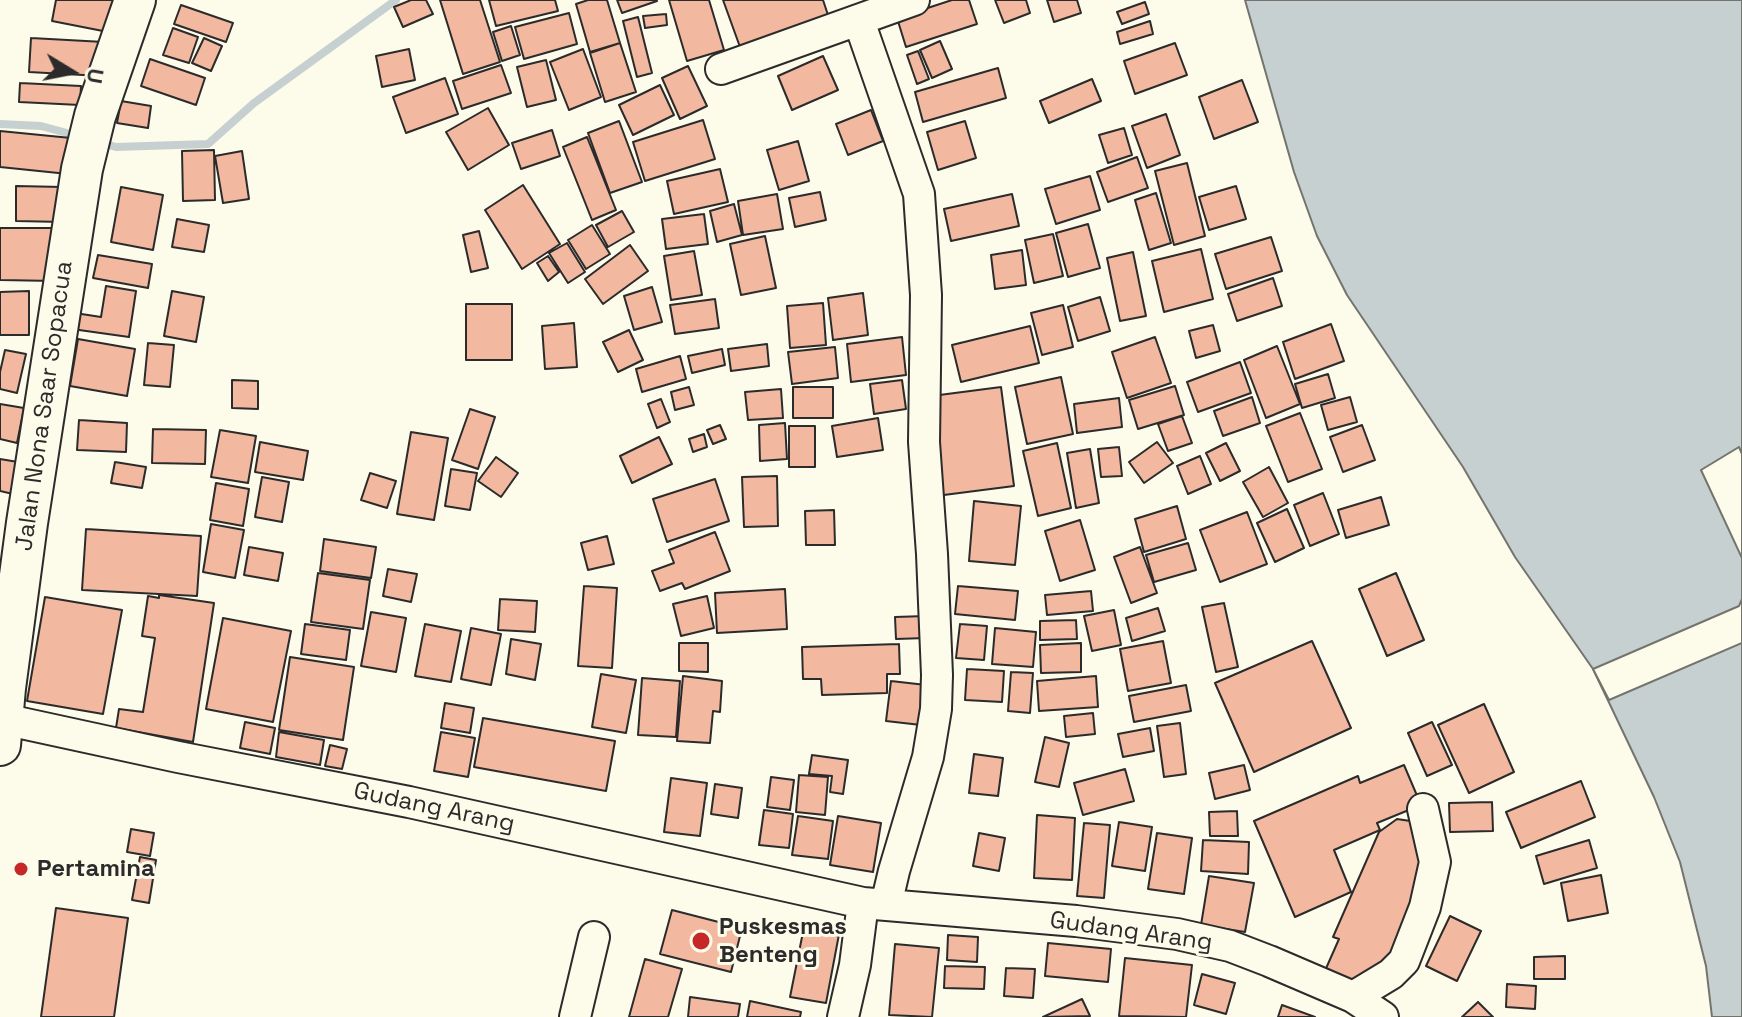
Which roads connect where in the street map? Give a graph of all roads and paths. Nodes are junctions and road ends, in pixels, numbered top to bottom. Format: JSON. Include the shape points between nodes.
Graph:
{"nodes":[{"id":1,"x":135,"y":0,"type":"edge"},
{"id":2,"x":914,"y":0,"type":"edge"},
{"id":3,"x":859,"y":21,"type":"junction"},
{"id":4,"x":721,"y":69,"type":"dead end"},
{"id":5,"x":2,"y":709,"type":"edge"},
{"id":6,"x":1423,"y":809,"type":"dead end"},
{"id":7,"x":875,"y":904,"type":"junction"},
{"id":8,"x":594,"y":937,"type":"dead end"},
{"id":9,"x":1353,"y":997,"type":"junction"},
{"id":10,"x":575,"y":1017,"type":"edge"},
{"id":11,"x":843,"y":1017,"type":"edge"},
{"id":12,"x":1383,"y":1017,"type":"edge"}],
"edges":[{"from":1,"to":5,"type":"main road","name":"Jalan Nona Saar Sopacua","via":[[82,169]]},
{"from":2,"to":3,"type":"street"},
{"from":3,"to":4,"type":"street"},
{"from":3,"to":7,"type":"street","via":[[919,194],[926,295],[924,442],[937,675],[928,757],[894,871]]},
{"from":5,"to":7,"type":"street","name":"Gudang Arang","via":[[178,757]]},
{"from":6,"to":9,"type":"street","via":[[1435,862],[1425,907],[1399,969]]},
{"from":7,"to":9,"type":"street","name":"Gudang Arang","via":[[1177,934],[1230,946]]},
{"from":7,"to":11,"type":"street"},
{"from":8,"to":10,"type":"street"},
{"from":9,"to":12,"type":"street","name":"Gudang Arang"}]}
